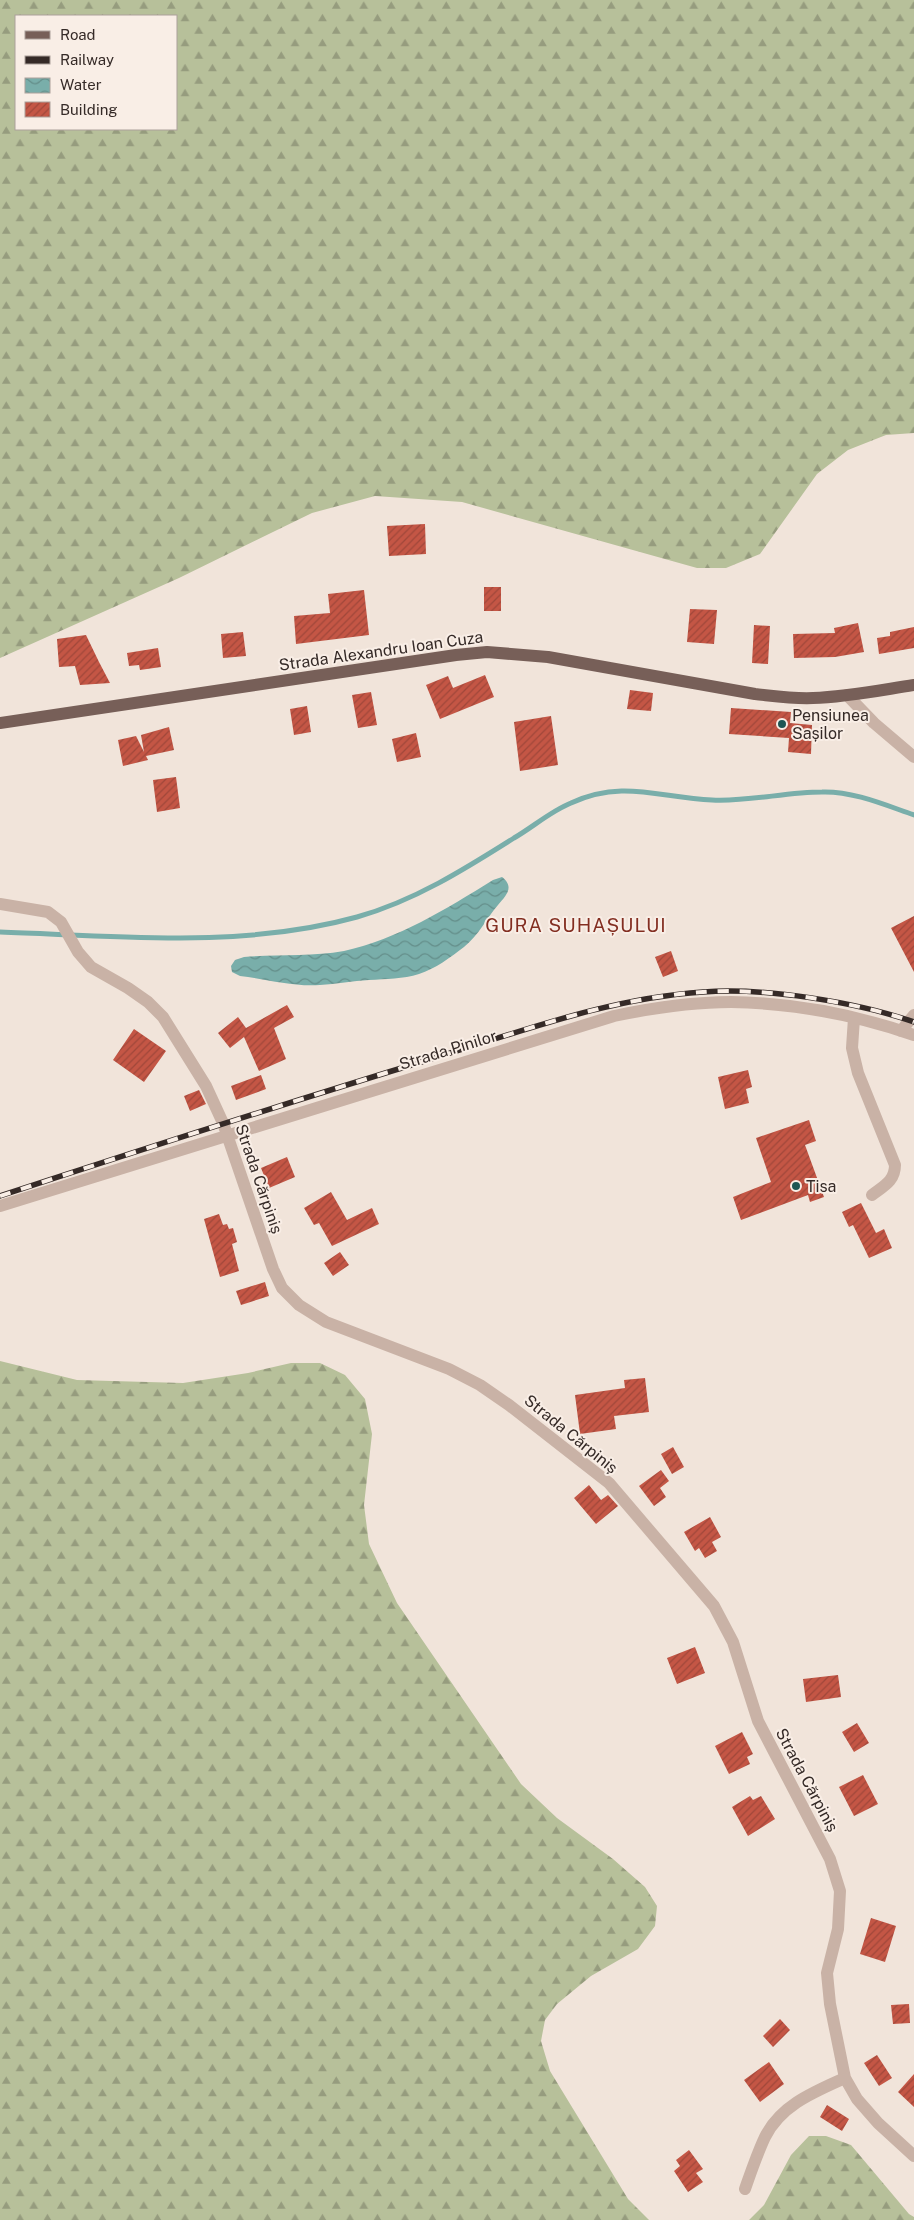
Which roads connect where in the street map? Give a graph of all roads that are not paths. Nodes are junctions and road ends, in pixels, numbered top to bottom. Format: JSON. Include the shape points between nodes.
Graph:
{"nodes":[{"id":1,"x":914,"y":685,"type":"edge"},
{"id":2,"x":847,"y":695,"type":"junction"},
{"id":3,"x":0,"y":722,"type":"edge"},
{"id":4,"x":914,"y":757,"type":"edge"},
{"id":5,"x":0,"y":904,"type":"edge"},
{"id":6,"x":914,"y":1015,"type":"edge"},
{"id":7,"x":854,"y":1018,"type":"junction"},
{"id":8,"x":901,"y":1031,"type":"junction"},
{"id":9,"x":914,"y":1035,"type":"edge"},
{"id":10,"x":227,"y":1135,"type":"junction"},
{"id":11,"x":872,"y":1195,"type":"dead end"},
{"id":12,"x":0,"y":1206,"type":"edge"},
{"id":13,"x":845,"y":2078,"type":"junction"},
{"id":14,"x":914,"y":2156,"type":"edge"},
{"id":15,"x":744,"y":2189,"type":"dead end"}],
"edges":[{"from":1,"to":2,"type":"main road","name":"Strada Alexandru Ioan Cuza"},
{"from":2,"to":3,"type":"main road","name":"Strada Alexandru Ioan Cuza","via":[[812,698],[755,694],[548,657],[487,652]]},
{"from":2,"to":4,"type":"street"},
{"from":5,"to":10,"type":"street","name":"Strada Cărpiniș","via":[[48,912],[61,922],[91,967],[148,1002],[163,1017],[206,1086]]},
{"from":6,"to":8,"type":"street"},
{"from":7,"to":8,"type":"street","name":"Strada Pinilor"},
{"from":7,"to":10,"type":"street","name":"Strada Pinilor","via":[[790,1006],[730,1002],[645,1010],[614,1016]]},
{"from":7,"to":11,"type":"street","via":[[852,1048],[858,1073],[895,1165],[891,1182]]},
{"from":8,"to":9,"type":"street","name":"Strada Pinilor"},
{"from":10,"to":12,"type":"street","name":"Strada Pinilor"},
{"from":10,"to":13,"type":"street","name":"Strada Cărpiniș","via":[[273,1269],[282,1288],[298,1306],[326,1322],[449,1369],[509,1405],[609,1483],[714,1606],[733,1642],[758,1721],[830,1858],[840,1891],[838,1929],[827,1973]]},
{"from":13,"to":14,"type":"street","name":"Strada Cărpiniș","via":[[857,2099],[878,2123]]},
{"from":13,"to":15,"type":"street","via":[[791,2106],[780,2116],[766,2136]]}]}
